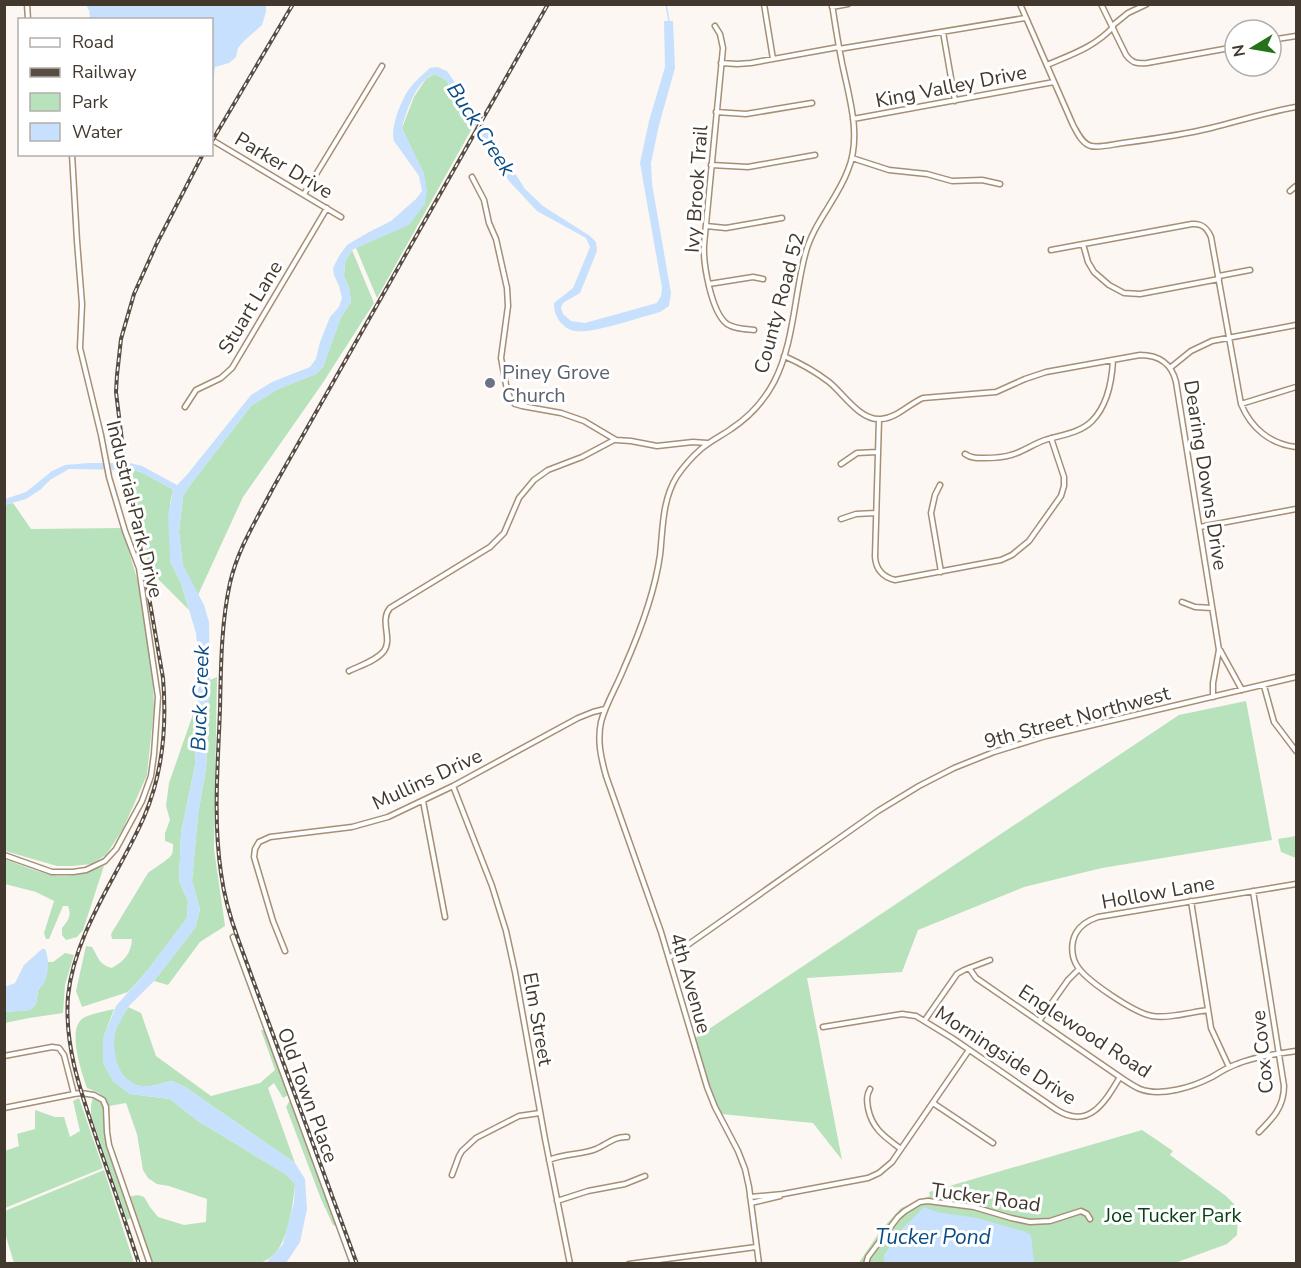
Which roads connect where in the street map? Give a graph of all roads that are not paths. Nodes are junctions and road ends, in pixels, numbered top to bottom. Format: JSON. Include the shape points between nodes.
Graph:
{"nodes":[{"id":1,"x":764,"y":4,"type":"edge"},
{"id":2,"x":848,"y":4,"type":"edge"},
{"id":3,"x":1020,"y":4,"type":"edge"},
{"id":4,"x":1101,"y":4,"type":"edge"},
{"id":5,"x":1147,"y":4,"type":"edge"},
{"id":6,"x":832,"y":6,"type":"edge"},
{"id":7,"x":1025,"y":18,"type":"junction"},
{"id":8,"x":715,"y":26,"type":"dead end"},
{"id":9,"x":1112,"y":27,"type":"junction"},
{"id":10,"x":943,"y":32,"type":"junction"},
{"id":11,"x":839,"y":48,"type":"junction"},
{"id":12,"x":1223,"y":49,"type":"edge"},
{"id":13,"x":773,"y":59,"type":"junction"},
{"id":14,"x":721,"y":63,"type":"junction"},
{"id":15,"x":1047,"y":64,"type":"junction"},
{"id":16,"x":382,"y":66,"type":"dead end"},
{"id":17,"x":1054,"y":82,"type":"junction"},
{"id":18,"x":955,"y":101,"type":"junction"},
{"id":19,"x":812,"y":103,"type":"dead end"},
{"id":20,"x":1296,"y":107,"type":"edge"},
{"id":21,"x":716,"y":112,"type":"junction"},
{"id":22,"x":853,"y":119,"type":"junction"},
{"id":23,"x":213,"y":141,"type":"edge"},
{"id":24,"x":815,"y":155,"type":"dead end"},
{"id":25,"x":72,"y":156,"type":"edge"},
{"id":26,"x":852,"y":158,"type":"junction"},
{"id":27,"x":711,"y":165,"type":"junction"},
{"id":28,"x":472,"y":177,"type":"dead end"},
{"id":29,"x":1000,"y":184,"type":"dead end"},
{"id":30,"x":1296,"y":186,"type":"edge"},
{"id":31,"x":1290,"y":191,"type":"dead end"},
{"id":32,"x":304,"y":194,"type":"junction"},
{"id":33,"x":327,"y":208,"type":"junction"},
{"id":34,"x":341,"y":217,"type":"dead end"},
{"id":35,"x":782,"y":218,"type":"dead end"},
{"id":36,"x":706,"y":226,"type":"junction"},
{"id":37,"x":1083,"y":244,"type":"junction"},
{"id":38,"x":1051,"y":250,"type":"dead end"},
{"id":39,"x":1250,"y":270,"type":"dead end"},
{"id":40,"x":1219,"y":278,"type":"junction"},
{"id":41,"x":763,"y":279,"type":"dead end"},
{"id":42,"x":709,"y":284,"type":"junction"},
{"id":43,"x":1296,"y":325,"type":"edge"},
{"id":44,"x":754,"y":330,"type":"dead end"},
{"id":45,"x":1230,"y":338,"type":"junction"},
{"id":46,"x":784,"y":356,"type":"junction"},
{"id":47,"x":1113,"y":360,"type":"junction"},
{"id":48,"x":1170,"y":368,"type":"junction"},
{"id":49,"x":1296,"y":387,"type":"edge"},
{"id":50,"x":1241,"y":404,"type":"junction"},
{"id":51,"x":185,"y":407,"type":"dead end"},
{"id":52,"x":879,"y":419,"type":"junction"},
{"id":53,"x":1051,"y":438,"type":"junction"},
{"id":54,"x":615,"y":440,"type":"junction"},
{"id":55,"x":708,"y":444,"type":"junction"},
{"id":56,"x":1296,"y":447,"type":"edge"},
{"id":57,"x":877,"y":452,"type":"junction"},
{"id":58,"x":965,"y":454,"type":"dead end"},
{"id":59,"x":841,"y":464,"type":"dead end"},
{"id":60,"x":940,"y":485,"type":"dead end"},
{"id":61,"x":1296,"y":509,"type":"edge"},
{"id":62,"x":875,"y":513,"type":"junction"},
{"id":63,"x":841,"y":519,"type":"dead end"},
{"id":64,"x":1200,"y":527,"type":"junction"},
{"id":65,"x":941,"y":572,"type":"junction"},
{"id":66,"x":1182,"y":602,"type":"dead end"},
{"id":67,"x":1212,"y":608,"type":"junction"},
{"id":68,"x":1220,"y":650,"type":"junction"},
{"id":69,"x":349,"y":671,"type":"dead end"},
{"id":70,"x":1296,"y":677,"type":"edge"},
{"id":71,"x":1264,"y":686,"type":"junction"},
{"id":72,"x":1242,"y":690,"type":"junction"},
{"id":73,"x":1213,"y":697,"type":"junction"},
{"id":74,"x":605,"y":710,"type":"junction"},
{"id":75,"x":1296,"y":751,"type":"edge"},
{"id":76,"x":453,"y":786,"type":"junction"},
{"id":77,"x":423,"y":801,"type":"junction"},
{"id":78,"x":253,"y":842,"type":"dead end"},
{"id":79,"x":259,"y":842,"type":"junction"},
{"id":80,"x":4,"y":855,"type":"edge"},
{"id":81,"x":1296,"y":884,"type":"edge"},
{"id":82,"x":1253,"y":891,"type":"junction"},
{"id":83,"x":1191,"y":901,"type":"junction"},
{"id":84,"x":445,"y":917,"type":"dead end"},
{"id":85,"x":233,"y":938,"type":"dead end"},
{"id":86,"x":285,"y":951,"type":"dead end"},
{"id":87,"x":669,"y":958,"type":"junction"},
{"id":88,"x":990,"y":960,"type":"dead end"},
{"id":89,"x":969,"y":968,"type":"junction"},
{"id":90,"x":1079,"y":969,"type":"junction"},
{"id":91,"x":1208,"y":1010,"type":"junction"},
{"id":92,"x":925,"y":1020,"type":"junction"},
{"id":93,"x":1039,"y":1021,"type":"junction"},
{"id":94,"x":823,"y":1027,"type":"dead end"},
{"id":95,"x":969,"y":1050,"type":"junction"},
{"id":96,"x":1296,"y":1051,"type":"edge"},
{"id":97,"x":1279,"y":1053,"type":"junction"},
{"id":98,"x":4,"y":1056,"type":"edge"},
{"id":99,"x":1229,"y":1067,"type":"junction"},
{"id":100,"x":1120,"y":1077,"type":"junction"},
{"id":101,"x":870,"y":1089,"type":"dead end"},
{"id":102,"x":74,"y":1094,"type":"junction"},
{"id":103,"x":933,"y":1102,"type":"junction"},
{"id":104,"x":4,"y":1108,"type":"edge"},
{"id":105,"x":540,"y":1113,"type":"junction"},
{"id":106,"x":1259,"y":1132,"type":"dead end"},
{"id":107,"x":627,"y":1137,"type":"dead end"},
{"id":108,"x":993,"y":1143,"type":"dead end"},
{"id":109,"x":902,"y":1149,"type":"junction"},
{"id":110,"x":549,"y":1160,"type":"junction"},
{"id":111,"x":452,"y":1175,"type":"dead end"},
{"id":112,"x":645,"y":1176,"type":"dead end"},
{"id":113,"x":750,"y":1200,"type":"junction"},
{"id":114,"x":557,"y":1201,"type":"junction"},
{"id":115,"x":1090,"y":1219,"type":"dead end"},
{"id":116,"x":756,"y":1247,"type":"junction"},
{"id":117,"x":150,"y":1263,"type":"edge"},
{"id":118,"x":354,"y":1263,"type":"edge"},
{"id":119,"x":570,"y":1263,"type":"edge"},
{"id":120,"x":629,"y":1263,"type":"edge"},
{"id":121,"x":759,"y":1263,"type":"edge"},
{"id":122,"x":866,"y":1263,"type":"edge"}],
"edges":[{"from":1,"to":13,"type":"street"},
{"from":2,"to":6,"type":"street"},
{"from":3,"to":7,"type":"street"},
{"from":4,"to":9,"type":"street"},
{"from":5,"to":9,"type":"street"},
{"from":6,"to":11,"type":"street","name":"County Road 52"},
{"from":7,"to":10,"type":"street"},
{"from":7,"to":15,"type":"street"},
{"from":8,"to":14,"type":"street","name":"Ivy Brook Trail","via":[[722,40]]},
{"from":9,"to":12,"type":"street","via":[[1126,55],[1139,64]]},
{"from":9,"to":15,"type":"street","via":[[1086,48]]},
{"from":10,"to":11,"type":"street"},
{"from":10,"to":18,"type":"street"},
{"from":11,"to":13,"type":"street"},
{"from":11,"to":22,"type":"street","name":"County Road 52"},
{"from":13,"to":14,"type":"street"},
{"from":14,"to":21,"type":"street","name":"Ivy Brook Trail"},
{"from":15,"to":17,"type":"street"},
{"from":16,"to":32,"type":"street"},
{"from":17,"to":18,"type":"street","name":"King Valley Drive"},
{"from":17,"to":20,"type":"street","via":[[1073,125],[1092,146],[1194,132]]},
{"from":18,"to":22,"type":"street","name":"King Valley Drive"},
{"from":19,"to":21,"type":"street","via":[[746,114]]},
{"from":21,"to":27,"type":"street","name":"Ivy Brook Trail"},
{"from":22,"to":26,"type":"street","name":"County Road 52"},
{"from":23,"to":32,"type":"street","name":"Parker Drive"},
{"from":24,"to":27,"type":"street","via":[[748,167]]},
{"from":25,"to":80,"type":"street","name":"Industrial Park Drive","via":[[82,304],[80,348],[109,477],[139,568],[158,697],[154,754],[142,801],[116,849],[105,861],[86,870],[52,872]]},
{"from":26,"to":29,"type":"street","via":[[889,170],[952,181]]},
{"from":26,"to":46,"type":"street","name":"County Road 52","via":[[806,249]]},
{"from":27,"to":36,"type":"street","name":"Ivy Brook Trail"},
{"from":28,"to":54,"type":"street","via":[[484,200],[507,288],[501,354],[509,397],[519,405],[590,423]]},
{"from":30,"to":31,"type":"street"},
{"from":32,"to":33,"type":"street","name":"Parker Drive"},
{"from":33,"to":34,"type":"street","name":"Parker Drive"},
{"from":33,"to":51,"type":"street","name":"Stuart Lane","via":[[232,368],[225,376],[196,390]]},
{"from":35,"to":36,"type":"street","via":[[726,228]]},
{"from":36,"to":42,"type":"street","name":"Ivy Brook Trail","via":[[704,249]]},
{"from":37,"to":38,"type":"street"},
{"from":37,"to":40,"type":"street","via":[[1094,272],[1124,293],[1140,294]]},
{"from":37,"to":40,"type":"street","via":[[1198,224],[1209,233]]},
{"from":39,"to":40,"type":"street"},
{"from":40,"to":45,"type":"street"},
{"from":41,"to":42,"type":"street"},
{"from":42,"to":44,"type":"street","name":"Ivy Brook Trail","via":[[722,320],[734,328]]},
{"from":43,"to":45,"type":"street"},
{"from":45,"to":48,"type":"street","via":[[1198,347]]},
{"from":45,"to":50,"type":"street"},
{"from":46,"to":52,"type":"street","via":[[826,380],[866,416]]},
{"from":46,"to":55,"type":"street","name":"County Road 52","via":[[759,404]]},
{"from":47,"to":48,"type":"street","name":"Dearing Downs Drive","via":[[1150,356]]},
{"from":47,"to":52,"type":"street","name":"Dearing Downs Drive","via":[[1046,372],[996,392],[929,396],[893,416]]},
{"from":47,"to":53,"type":"street","via":[[1108,391],[1099,413],[1081,429]]},
{"from":48,"to":64,"type":"street","name":"Dearing Downs Drive","via":[[1180,401]]},
{"from":49,"to":50,"type":"street"},
{"from":50,"to":56,"type":"street","via":[[1262,434]]},
{"from":52,"to":57,"type":"street"},
{"from":53,"to":58,"type":"street","via":[[1005,456],[975,458]]},
{"from":53,"to":65,"type":"street","via":[[1064,486],[1029,541],[1001,560]]},
{"from":54,"to":55,"type":"street","via":[[657,446]]},
{"from":54,"to":69,"type":"street","via":[[534,480],[519,498],[501,537],[390,608],[385,618],[384,651]]},
{"from":55,"to":74,"type":"street","name":"County Road 52","via":[[683,468],[669,494],[650,597]]},
{"from":57,"to":59,"type":"street","via":[[857,453]]},
{"from":57,"to":62,"type":"street"},
{"from":60,"to":65,"type":"street","via":[[931,513]]},
{"from":61,"to":64,"type":"street"},
{"from":62,"to":63,"type":"street"},
{"from":62,"to":65,"type":"street","via":[[875,560],[882,574],[898,580]]},
{"from":64,"to":67,"type":"street","name":"Dearing Downs Drive"},
{"from":66,"to":67,"type":"street"},
{"from":67,"to":68,"type":"street","name":"Dearing Downs Drive"},
{"from":68,"to":72,"type":"street","name":"Dearing Downs Drive"},
{"from":68,"to":73,"type":"street","name":"Dearing Downs Drive"},
{"from":70,"to":71,"type":"street","name":"9th Street Northwest"},
{"from":71,"to":72,"type":"street","name":"9th Street Northwest"},
{"from":71,"to":75,"type":"street","via":[[1274,722]]},
{"from":72,"to":73,"type":"street","name":"9th Street Northwest"},
{"from":73,"to":87,"type":"street","name":"9th Street Northwest","via":[[1019,743],[948,771],[878,812]]},
{"from":74,"to":76,"type":"street","name":"Mullins Drive","via":[[578,718]]},
{"from":74,"to":87,"type":"street","name":"4th Avenue","via":[[600,738],[602,761]]},
{"from":76,"to":77,"type":"street","name":"Mullins Drive"},
{"from":76,"to":105,"type":"street","name":"Elm Street","via":[[502,919]]},
{"from":77,"to":79,"type":"street","name":"Mullins Drive","via":[[363,824],[270,837]]},
{"from":77,"to":84,"type":"street"},
{"from":78,"to":79,"type":"street","name":"Mullins Drive"},
{"from":79,"to":86,"type":"street","via":[[255,862]]},
{"from":81,"to":82,"type":"street","name":"Hollow Lane"},
{"from":82,"to":83,"type":"street","name":"Hollow Lane"},
{"from":82,"to":97,"type":"street","name":"Cox Cove"},
{"from":83,"to":90,"type":"street","name":"Hollow Lane","via":[[1087,921],[1073,941]]},
{"from":83,"to":91,"type":"street"},
{"from":85,"to":118,"type":"street","name":"Old Town Place"},
{"from":87,"to":113,"type":"street","name":"4th Avenue","via":[[707,1087],[741,1157]]},
{"from":88,"to":89,"type":"street"},
{"from":89,"to":92,"type":"street","via":[[955,976]]},
{"from":89,"to":93,"type":"street","name":"Englewood Road","via":[[976,978]]},
{"from":90,"to":91,"type":"street","via":[[1123,1002],[1152,1016]]},
{"from":90,"to":93,"type":"street"},
{"from":91,"to":99,"type":"street","via":[[1214,1035]]},
{"from":92,"to":94,"type":"street","name":"Morningside Drive","via":[[902,1014]]},
{"from":92,"to":95,"type":"street","name":"Morningside Drive"},
{"from":93,"to":100,"type":"street","name":"Englewood Road"},
{"from":95,"to":100,"type":"street","name":"Morningside Drive","via":[[1070,1117],[1095,1111]]},
{"from":95,"to":103,"type":"street"},
{"from":96,"to":97,"type":"street","name":"Englewood Road"},
{"from":97,"to":99,"type":"street","name":"Englewood Road"},
{"from":97,"to":106,"type":"street","name":"Cox Cove","via":[[1283,1099]]},
{"from":98,"to":102,"type":"street","via":[[59,1048]]},
{"from":99,"to":100,"type":"street","name":"Englewood Road","via":[[1199,1083],[1165,1092],[1140,1089]]},
{"from":101,"to":109,"type":"street","via":[[867,1098],[872,1122]]},
{"from":102,"to":104,"type":"street"},
{"from":102,"to":117,"type":"street","via":[[94,1095],[103,1100],[110,1145]]},
{"from":103,"to":108,"type":"street"},
{"from":103,"to":109,"type":"street"},
{"from":105,"to":110,"type":"street","name":"Elm Street"},
{"from":105,"to":111,"type":"street","via":[[519,1116],[477,1138],[462,1151]]},
{"from":107,"to":110,"type":"street"},
{"from":109,"to":113,"type":"street","via":[[874,1176]]},
{"from":110,"to":114,"type":"street","name":"Elm Street"},
{"from":112,"to":114,"type":"street"},
{"from":113,"to":116,"type":"street","name":"4th Avenue"},
{"from":114,"to":119,"type":"street","name":"Elm Street"},
{"from":115,"to":122,"type":"street","name":"Tucker Road","via":[[1081,1211],[1050,1221],[1030,1222],[974,1207],[920,1202],[898,1217]]},
{"from":116,"to":120,"type":"street"},
{"from":116,"to":121,"type":"street","name":"4th Avenue"}]}
